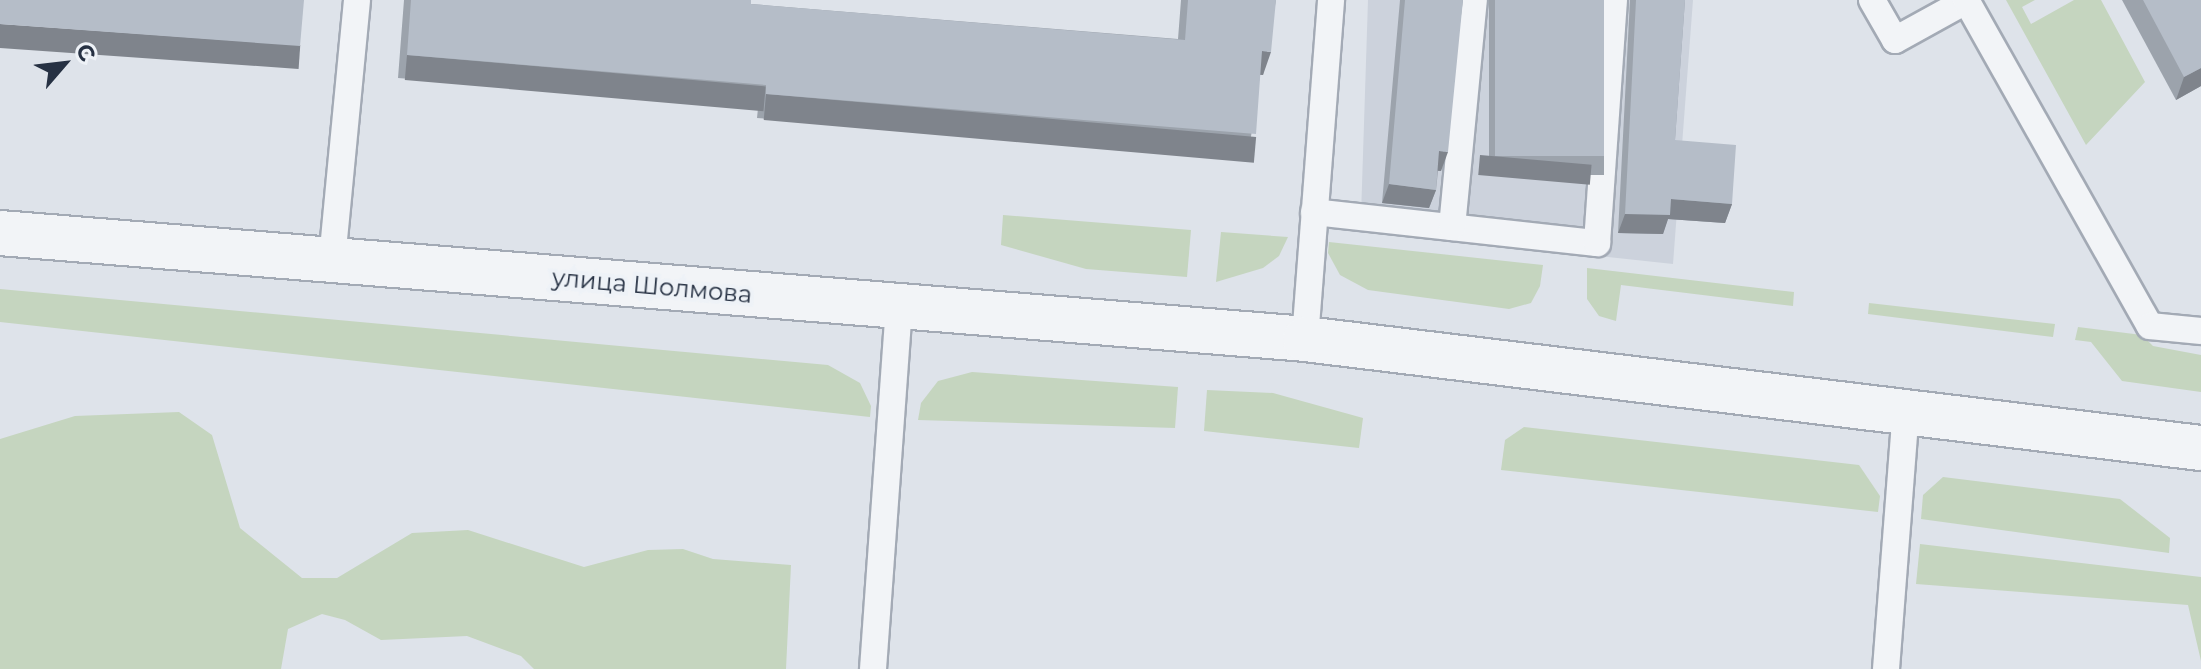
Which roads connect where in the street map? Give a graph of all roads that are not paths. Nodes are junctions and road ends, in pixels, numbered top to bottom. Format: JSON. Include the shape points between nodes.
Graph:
{"nodes":[{"id":1,"x":357,"y":0,"type":"edge"},
{"id":2,"x":1331,"y":0,"type":"edge"},
{"id":3,"x":1474,"y":0,"type":"edge"},
{"id":4,"x":1614,"y":0,"type":"edge"},
{"id":5,"x":1872,"y":0,"type":"edge"},
{"id":6,"x":1966,"y":0,"type":"edge"},
{"id":7,"x":1314,"y":212,"type":"junction"},
{"id":8,"x":1452,"y":227,"type":"junction"},
{"id":9,"x":0,"y":233,"type":"edge"},
{"id":10,"x":332,"y":260,"type":"junction"},
{"id":11,"x":899,"y":306,"type":"junction"},
{"id":12,"x":2201,"y":331,"type":"edge"},
{"id":13,"x":1305,"y":339,"type":"junction"},
{"id":14,"x":1906,"y":411,"type":"junction"},
{"id":15,"x":2201,"y":448,"type":"edge"},
{"id":16,"x":873,"y":669,"type":"edge"},
{"id":17,"x":1886,"y":669,"type":"edge"}],
"edges":[{"from":1,"to":10,"type":"lane"},
{"from":2,"to":7,"type":"lane"},
{"from":3,"to":8,"type":"lane"},
{"from":4,"to":8,"type":"lane","via":[[1597,243]]},
{"from":5,"to":6,"type":"lane","via":[[1895,40]]},
{"from":6,"to":12,"type":"lane","via":[[2150,326]]},
{"from":7,"to":8,"type":"lane"},
{"from":7,"to":13,"type":"lane"},
{"from":9,"to":10,"type":"street","name":"улица Шолмова"},
{"from":10,"to":11,"type":"street","name":"улица Шолмова"},
{"from":11,"to":13,"type":"street","name":"улица Шолмова"},
{"from":11,"to":16,"type":"lane"},
{"from":13,"to":14,"type":"street","name":"улица Шолмова"},
{"from":14,"to":15,"type":"street","name":"улица Шолмова"},
{"from":14,"to":17,"type":"lane"}]}
